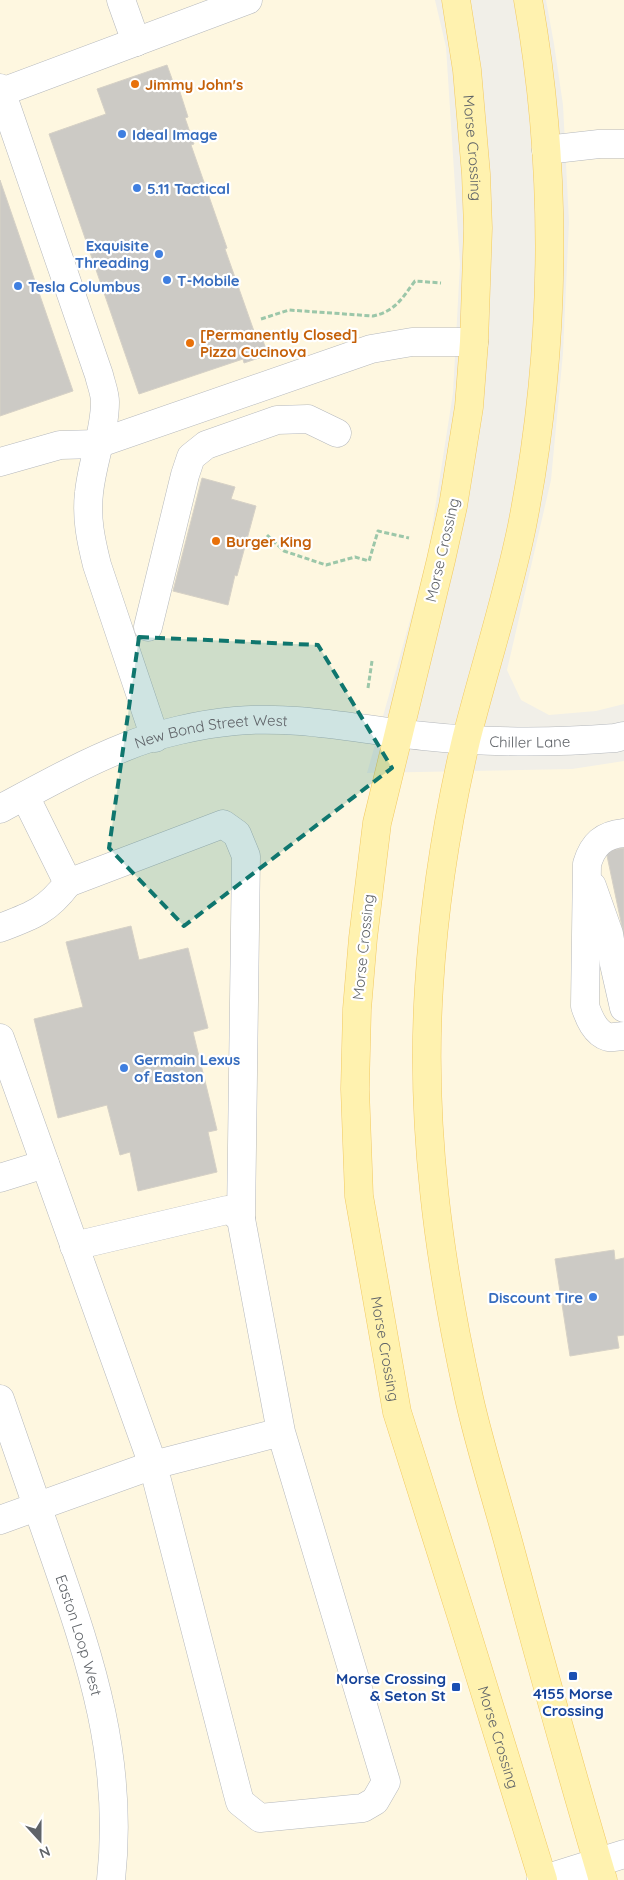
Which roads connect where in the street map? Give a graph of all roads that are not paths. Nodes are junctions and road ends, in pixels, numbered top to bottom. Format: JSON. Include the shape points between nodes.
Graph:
{"nodes":[{"id":1,"x":121,"y":0,"type":"edge"},
{"id":2,"x":248,"y":0,"type":"edge"},
{"id":3,"x":456,"y":0,"type":"edge"},
{"id":4,"x":528,"y":0,"type":"edge"},
{"id":5,"x":136,"y":42,"type":"junction"},
{"id":6,"x":1,"y":90,"type":"edge"},
{"id":7,"x":624,"y":144,"type":"edge"},
{"id":8,"x":546,"y":150,"type":"junction"},
{"id":9,"x":474,"y":342,"type":"junction"},
{"id":10,"x":337,"y":433,"type":"dead end"},
{"id":11,"x":98,"y":444,"type":"junction"},
{"id":12,"x":0,"y":462,"type":"edge"},
{"id":13,"x":148,"y":627,"type":"dead end"},
{"id":14,"x":398,"y":734,"type":"junction"},
{"id":15,"x":624,"y":736,"type":"edge"},
{"id":16,"x":155,"y":738,"type":"junction"},
{"id":17,"x":435,"y":738,"type":"joint"},
{"id":18,"x":466,"y":739,"type":"junction"},
{"id":19,"x":25,"y":796,"type":"junction"},
{"id":20,"x":0,"y":809,"type":"edge"},
{"id":21,"x":624,"y":833,"type":"edge"},
{"id":22,"x":587,"y":871,"type":"junction"},
{"id":23,"x":68,"y":883,"type":"junction"},
{"id":24,"x":0,"y":928,"type":"edge"},
{"id":25,"x":624,"y":1008,"type":"edge"},
{"id":26,"x":624,"y":1036,"type":"edge"},
{"id":27,"x":0,"y":1038,"type":"edge"},
{"id":28,"x":45,"y":1164,"type":"junction"},
{"id":29,"x":0,"y":1178,"type":"edge"},
{"id":30,"x":241,"y":1219,"type":"junction"},
{"id":31,"x":74,"y":1246,"type":"junction"},
{"id":32,"x":0,"y":1399,"type":"edge"},
{"id":33,"x":281,"y":1432,"type":"junction"},
{"id":34,"x":153,"y":1465,"type":"junction"},
{"id":35,"x":37,"y":1508,"type":"junction"},
{"id":36,"x":0,"y":1520,"type":"edge"},
{"id":37,"x":624,"y":1854,"type":"edge"},
{"id":38,"x":600,"y":1871,"type":"edge"},
{"id":39,"x":111,"y":1880,"type":"edge"},
{"id":40,"x":542,"y":1880,"type":"edge"}],
"edges":[{"from":1,"to":5,"type":"street"},
{"from":2,"to":5,"type":"street"},
{"from":3,"to":9,"type":"main road","name":"Morse Crossing","via":[[469,88],[476,174],[478,237]]},
{"from":4,"to":8,"type":"main road"},
{"from":5,"to":6,"type":"street"},
{"from":6,"to":11,"type":"street","via":[[99,375],[105,399]]},
{"from":7,"to":8,"type":"street"},
{"from":8,"to":18,"type":"main road","via":[[550,299],[540,413],[510,581]]},
{"from":9,"to":11,"type":"street","via":[[412,342],[371,349]]},
{"from":9,"to":14,"type":"main road","name":"Morse Crossing","via":[[469,407],[453,506]]},
{"from":10,"to":13,"type":"street","via":[[308,419],[277,420],[206,445],[191,456]]},
{"from":11,"to":12,"type":"street","via":[[60,445]]},
{"from":11,"to":16,"type":"street","via":[[89,494],[91,540]]},
{"from":14,"to":16,"type":"street","name":"New Bond Street West","via":[[302,720],[268,719],[195,727]]},
{"from":14,"to":17,"type":"street","name":"New Bond Street West"},
{"from":14,"to":40,"type":"main road","name":"Morse Crossing","via":[[377,823],[357,1009],[355,1089],[359,1196],[397,1412]]},
{"from":15,"to":18,"type":"street","name":"Chiller Lane","via":[[538,743]]},
{"from":16,"to":19,"type":"street","name":"New Bond Street West","via":[[101,757]]},
{"from":17,"to":18,"type":"street","name":"Chiller Lane"},
{"from":18,"to":38,"type":"main road","via":[[442,858],[429,988],[430,1162],[444,1270],[470,1402]]},
{"from":19,"to":20,"type":"street","name":"New Bond Street West"},
{"from":19,"to":23,"type":"street"},
{"from":21,"to":22,"type":"street","via":[[601,840],[591,850]]},
{"from":22,"to":25,"type":"street","via":[[609,934]]},
{"from":22,"to":26,"type":"street","via":[[585,1006],[590,1021],[599,1032],[609,1038]]},
{"from":23,"to":24,"type":"street","via":[[55,900],[32,916]]},
{"from":23,"to":30,"type":"street","via":[[223,824],[237,834],[246,856]]},
{"from":27,"to":28,"type":"street"},
{"from":28,"to":29,"type":"street"},
{"from":28,"to":31,"type":"street"},
{"from":30,"to":31,"type":"street","via":[[227,1210]]},
{"from":30,"to":33,"type":"street"},
{"from":31,"to":34,"type":"street"},
{"from":32,"to":35,"type":"street","name":"Easton Loop West"},
{"from":33,"to":34,"type":"street"},
{"from":33,"to":34,"type":"street","via":[[386,1782],[375,1801],[363,1808],[260,1818],[240,1802]]},
{"from":34,"to":35,"type":"street"},
{"from":35,"to":36,"type":"street"},
{"from":35,"to":39,"type":"street","name":"Easton Loop West","via":[[81,1632],[107,1736],[114,1846]]},
{"from":37,"to":38,"type":"street"},
{"from":38,"to":40,"type":"street"}]}
